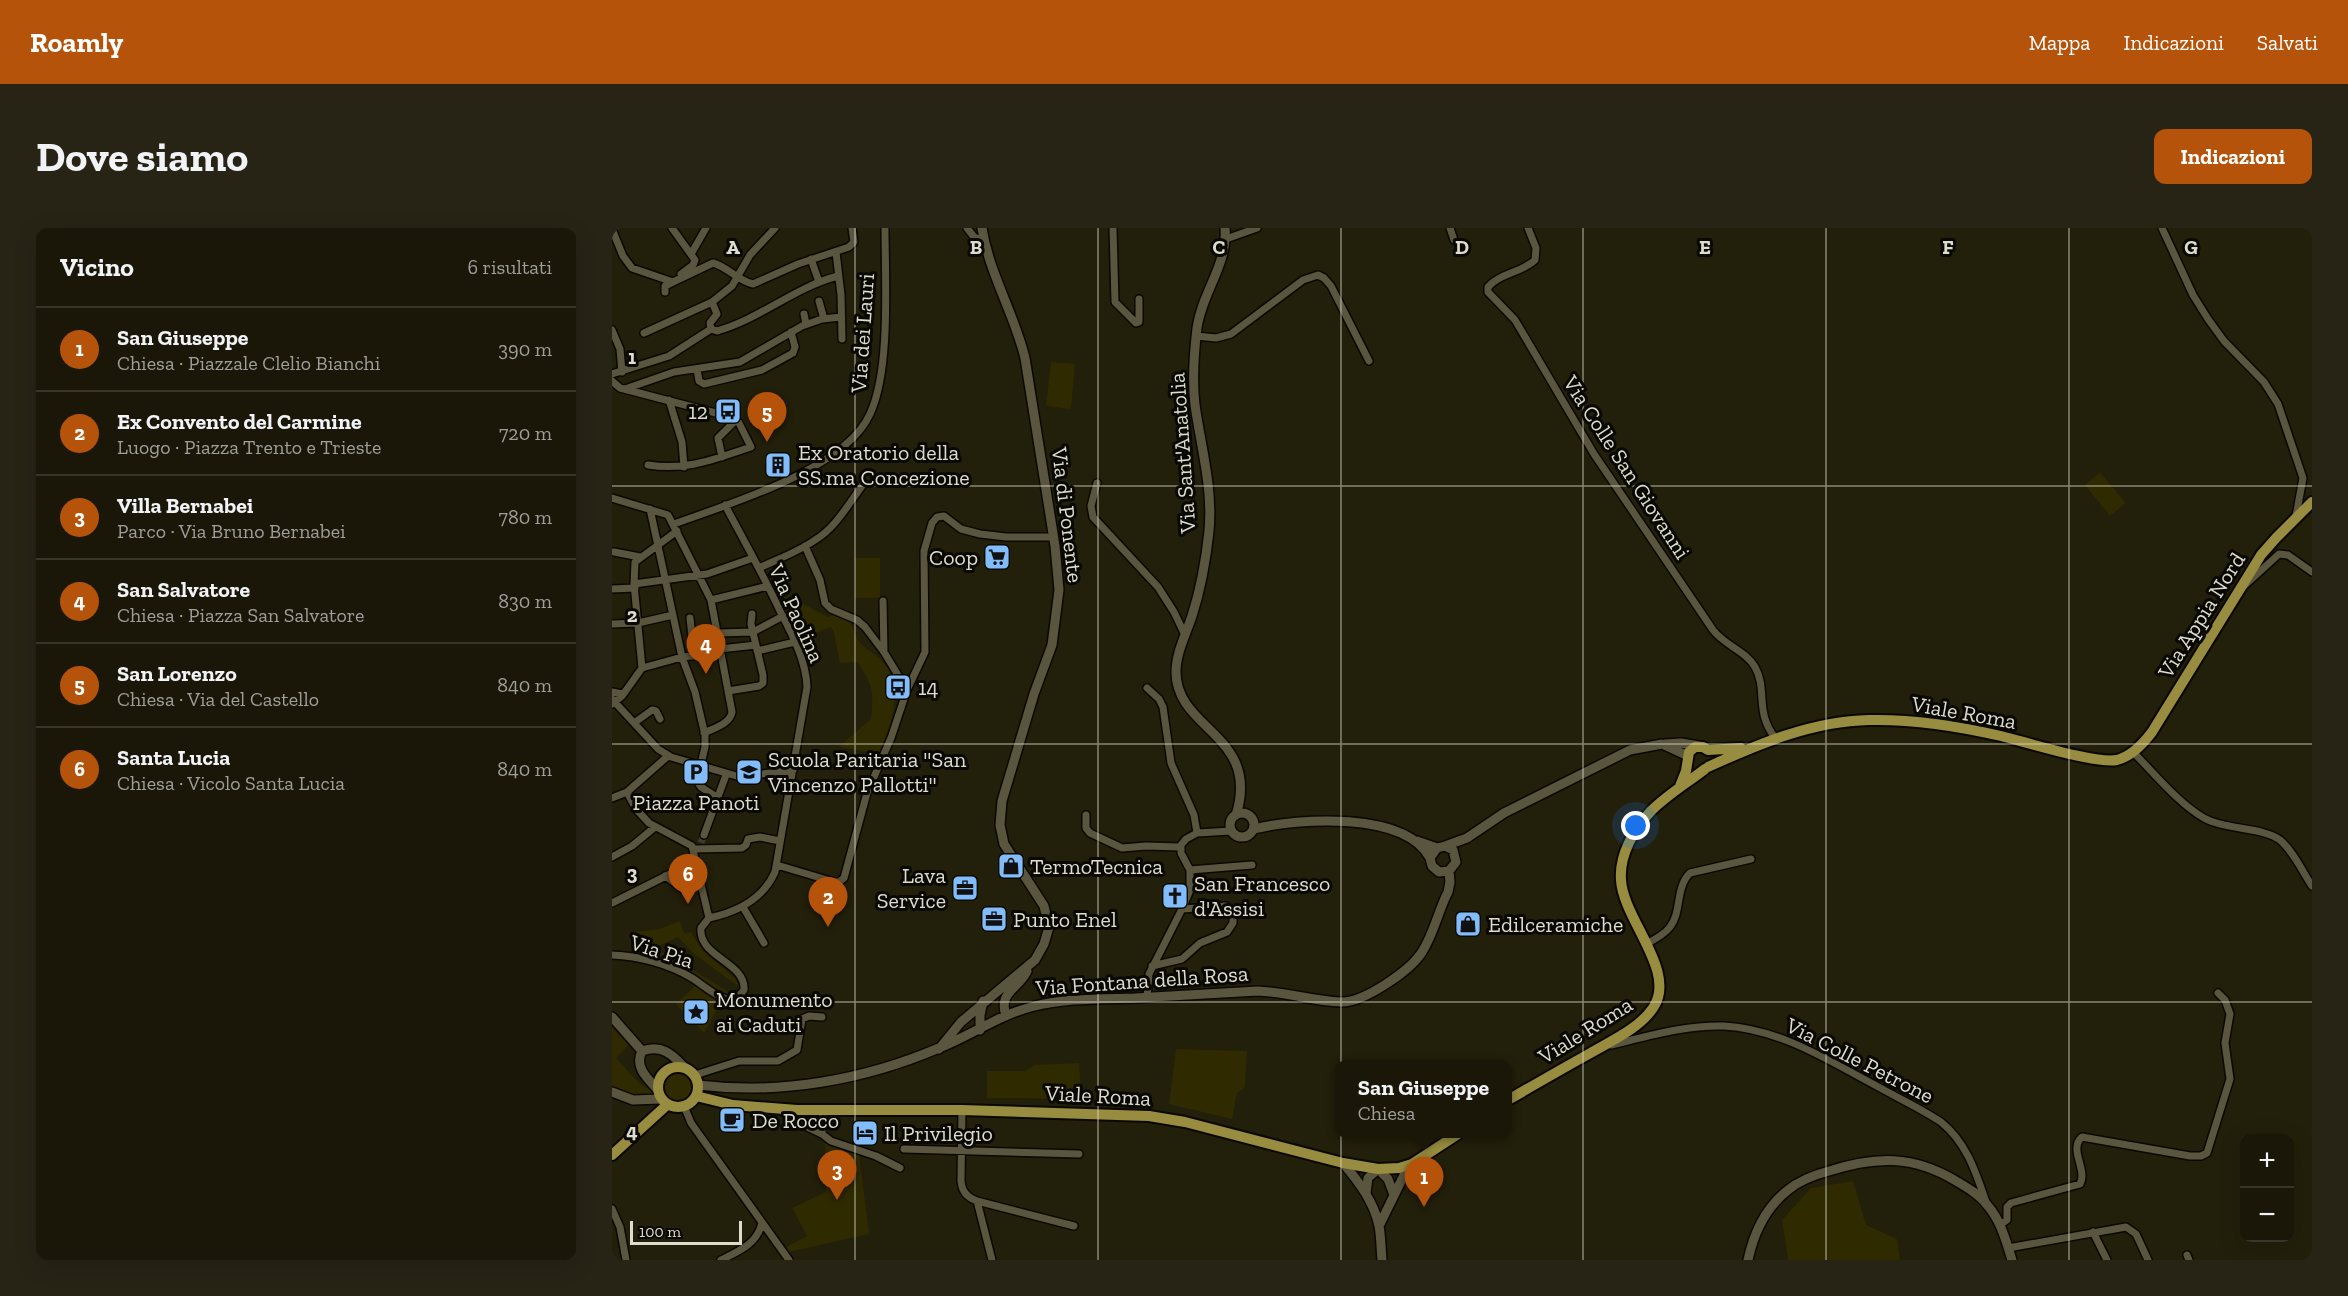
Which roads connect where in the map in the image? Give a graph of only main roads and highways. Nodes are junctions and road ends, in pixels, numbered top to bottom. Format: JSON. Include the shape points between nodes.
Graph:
{"nodes":[{"id":1,"x":981,"y":228,"type":"edge"},
{"id":2,"x":1225,"y":228,"type":"edge"},
{"id":3,"x":2312,"y":502,"type":"edge"},
{"id":4,"x":1662,"y":744,"type":"junction"},
{"id":5,"x":1755,"y":746,"type":"junction"},
{"id":6,"x":1703,"y":748,"type":"junction"},
{"id":7,"x":2131,"y":753,"type":"joint"},
{"id":8,"x":1688,"y":758,"type":"junction"},
{"id":9,"x":1706,"y":768,"type":"junction"},
{"id":10,"x":1240,"y":786,"type":"junction"},
{"id":11,"x":1679,"y":789,"type":"junction"},
{"id":12,"x":1236,"y":814,"type":"junction"},
{"id":13,"x":1252,"y":821,"type":"junction"},
{"id":14,"x":1467,"y":838,"type":"junction"},
{"id":15,"x":1415,"y":841,"type":"junction"},
{"id":16,"x":1441,"y":847,"type":"junction"},
{"id":17,"x":1430,"y":858,"type":"junction"},
{"id":18,"x":1456,"y":862,"type":"junction"},
{"id":19,"x":1449,"y":871,"type":"junction"},
{"id":20,"x":1439,"y":872,"type":"junction"},
{"id":21,"x":1443,"y":901,"type":"junction"},
{"id":22,"x":1028,"y":967,"type":"junction"},
{"id":23,"x":983,"y":1001,"type":"junction"},
{"id":24,"x":1006,"y":1016,"type":"junction"},
{"id":25,"x":612,"y":1017,"type":"edge"},
{"id":26,"x":980,"y":1030,"type":"junction"},
{"id":27,"x":939,"y":1049,"type":"junction"},
{"id":28,"x":642,"y":1051,"type":"junction"},
{"id":29,"x":684,"y":1067,"type":"junction"},
{"id":30,"x":697,"y":1086,"type":"junction"},
{"id":31,"x":612,"y":1092,"type":"edge"},
{"id":32,"x":662,"y":1098,"type":"junction"},
{"id":33,"x":1512,"y":1098,"type":"edge"},
{"id":34,"x":1452,"y":1138,"type":"edge"},
{"id":35,"x":612,"y":1155,"type":"edge"},
{"id":36,"x":1343,"y":1164,"type":"junction"},
{"id":37,"x":1409,"y":1166,"type":"junction"},
{"id":38,"x":1378,"y":1169,"type":"junction"},
{"id":39,"x":1366,"y":1193,"type":"junction"},
{"id":40,"x":1394,"y":1195,"type":"junction"},
{"id":41,"x":1379,"y":1226,"type":"junction"},
{"id":42,"x":1382,"y":1260,"type":"edge"},
{"id":43,"x":1748,"y":1260,"type":"edge"},
{"id":44,"x":2012,"y":1260,"type":"edge"}],
"edges":[{"from":1,"to":22,"type":"main road","name":"Via di Ponente","via":[[1025,358],[1059,586],[1054,637],[1000,815],[1004,844],[1038,896],[1049,921],[1042,949]]},
{"from":2,"to":10,"type":"main road","name":"Via Sant'Anatolia","via":[[1221,262],[1201,310],[1196,336],[1194,393],[1208,477],[1209,525],[1202,579],[1176,670],[1185,703],[1227,747]]},
{"from":3,"to":7,"type":"main road","name":"Via Appia Nord","via":[[2265,550],[2155,728]]},
{"from":4,"to":6,"type":"main road"},
{"from":4,"to":8,"type":"main road"},
{"from":4,"to":14,"type":"main road","via":[[1616,756],[1504,813]]},
{"from":5,"to":6,"type":"main road","name":"Viale Roma"},
{"from":5,"to":7,"type":"main road","name":"Viale Roma","via":[[1838,723],[1890,720],[1971,730],[2101,760],[2117,760]]},
{"from":5,"to":9,"type":"main road","name":"Viale Roma"},
{"from":6,"to":8,"type":"main road","via":[[1692,749]]},
{"from":6,"to":9,"type":"main road","via":[[1711,760]]},
{"from":8,"to":9,"type":"main road","via":[[1694,769]]},
{"from":8,"to":11,"type":"main road"},
{"from":9,"to":11,"type":"main road","name":"Viale Roma"},
{"from":10,"to":12,"type":"main road","name":"Via Sant'Anatolia"},
{"from":10,"to":13,"type":"main road"},
{"from":11,"to":33,"type":"main road","name":"Viale Roma","via":[[1642,823],[1622,866],[1622,889],[1659,980],[1657,1002],[1639,1022]]},
{"from":12,"to":13,"type":"main road"},
{"from":12,"to":13,"type":"main road","name":"Via Sant'Anatolia","via":[[1230,828],[1237,837],[1245,837]]},
{"from":13,"to":15,"type":"main road","via":[[1267,826],[1350,821],[1391,830]]},
{"from":14,"to":16,"type":"main road"},
{"from":14,"to":18,"type":"main road"},
{"from":15,"to":16,"type":"main road"},
{"from":15,"to":17,"type":"main road"},
{"from":16,"to":17,"type":"main road"},
{"from":16,"to":18,"type":"main road","via":[[1453,850]]},
{"from":17,"to":20,"type":"main road"},
{"from":18,"to":19,"type":"main road"},
{"from":19,"to":20,"type":"main road"},
{"from":19,"to":21,"type":"main road","name":"Via Fontana della Rosa","via":[[1450,882]]},
{"from":20,"to":21,"type":"main road","name":"Via Fontana della Rosa"},
{"from":21,"to":24,"type":"main road","name":"Via Fontana della Rosa","via":[[1419,957],[1357,1001],[1336,1002],[1268,991],[1056,1002]]},
{"from":22,"to":23,"type":"main road","name":"Via di Ponente"},
{"from":22,"to":24,"type":"main road","name":"Via di Ponente","via":[[1005,997]]},
{"from":23,"to":26,"type":"main road"},
{"from":23,"to":27,"type":"main road","name":"Via di Ponente","via":[[954,1028]]},
{"from":24,"to":26,"type":"main road","name":"Via Fontana della Rosa"},
{"from":25,"to":28,"type":"main road"},
{"from":26,"to":27,"type":"main road","name":"Via Fontana della Rosa"},
{"from":27,"to":30,"type":"main road","name":"Via Fontana della Rosa","via":[[888,1068],[840,1079],[761,1088]]},
{"from":28,"to":29,"type":"main road","via":[[667,1051]]},
{"from":28,"to":32,"type":"main road","via":[[640,1067]]},
{"from":29,"to":30,"type":"main road"},
{"from":29,"to":32,"type":"main road","via":[[663,1073],[658,1081]]},
{"from":30,"to":32,"type":"main road","via":[[691,1102],[684,1106]]},
{"from":30,"to":36,"type":"main road","name":"Viale Roma","via":[[720,1102],[779,1109],[1158,1117]]},
{"from":31,"to":32,"type":"main road","via":[[637,1101]]},
{"from":32,"to":35,"type":"main road"},
{"from":34,"to":37,"type":"main road","name":"Viale Roma"},
{"from":36,"to":38,"type":"main road","name":"Viale Roma"},
{"from":36,"to":39,"type":"main road"},
{"from":37,"to":38,"type":"main road","name":"Viale Roma"},
{"from":37,"to":40,"type":"main road"},
{"from":38,"to":39,"type":"main road","via":[[1368,1178]]},
{"from":38,"to":40,"type":"main road","via":[[1388,1179]]},
{"from":39,"to":41,"type":"main road"},
{"from":40,"to":41,"type":"main road"},
{"from":41,"to":42,"type":"main road"},
{"from":43,"to":44,"type":"main road","via":[[1759,1226],[1783,1194],[1804,1180],[1854,1164],[1892,1159],[1919,1163],[1978,1196],[2000,1225]]}]}
